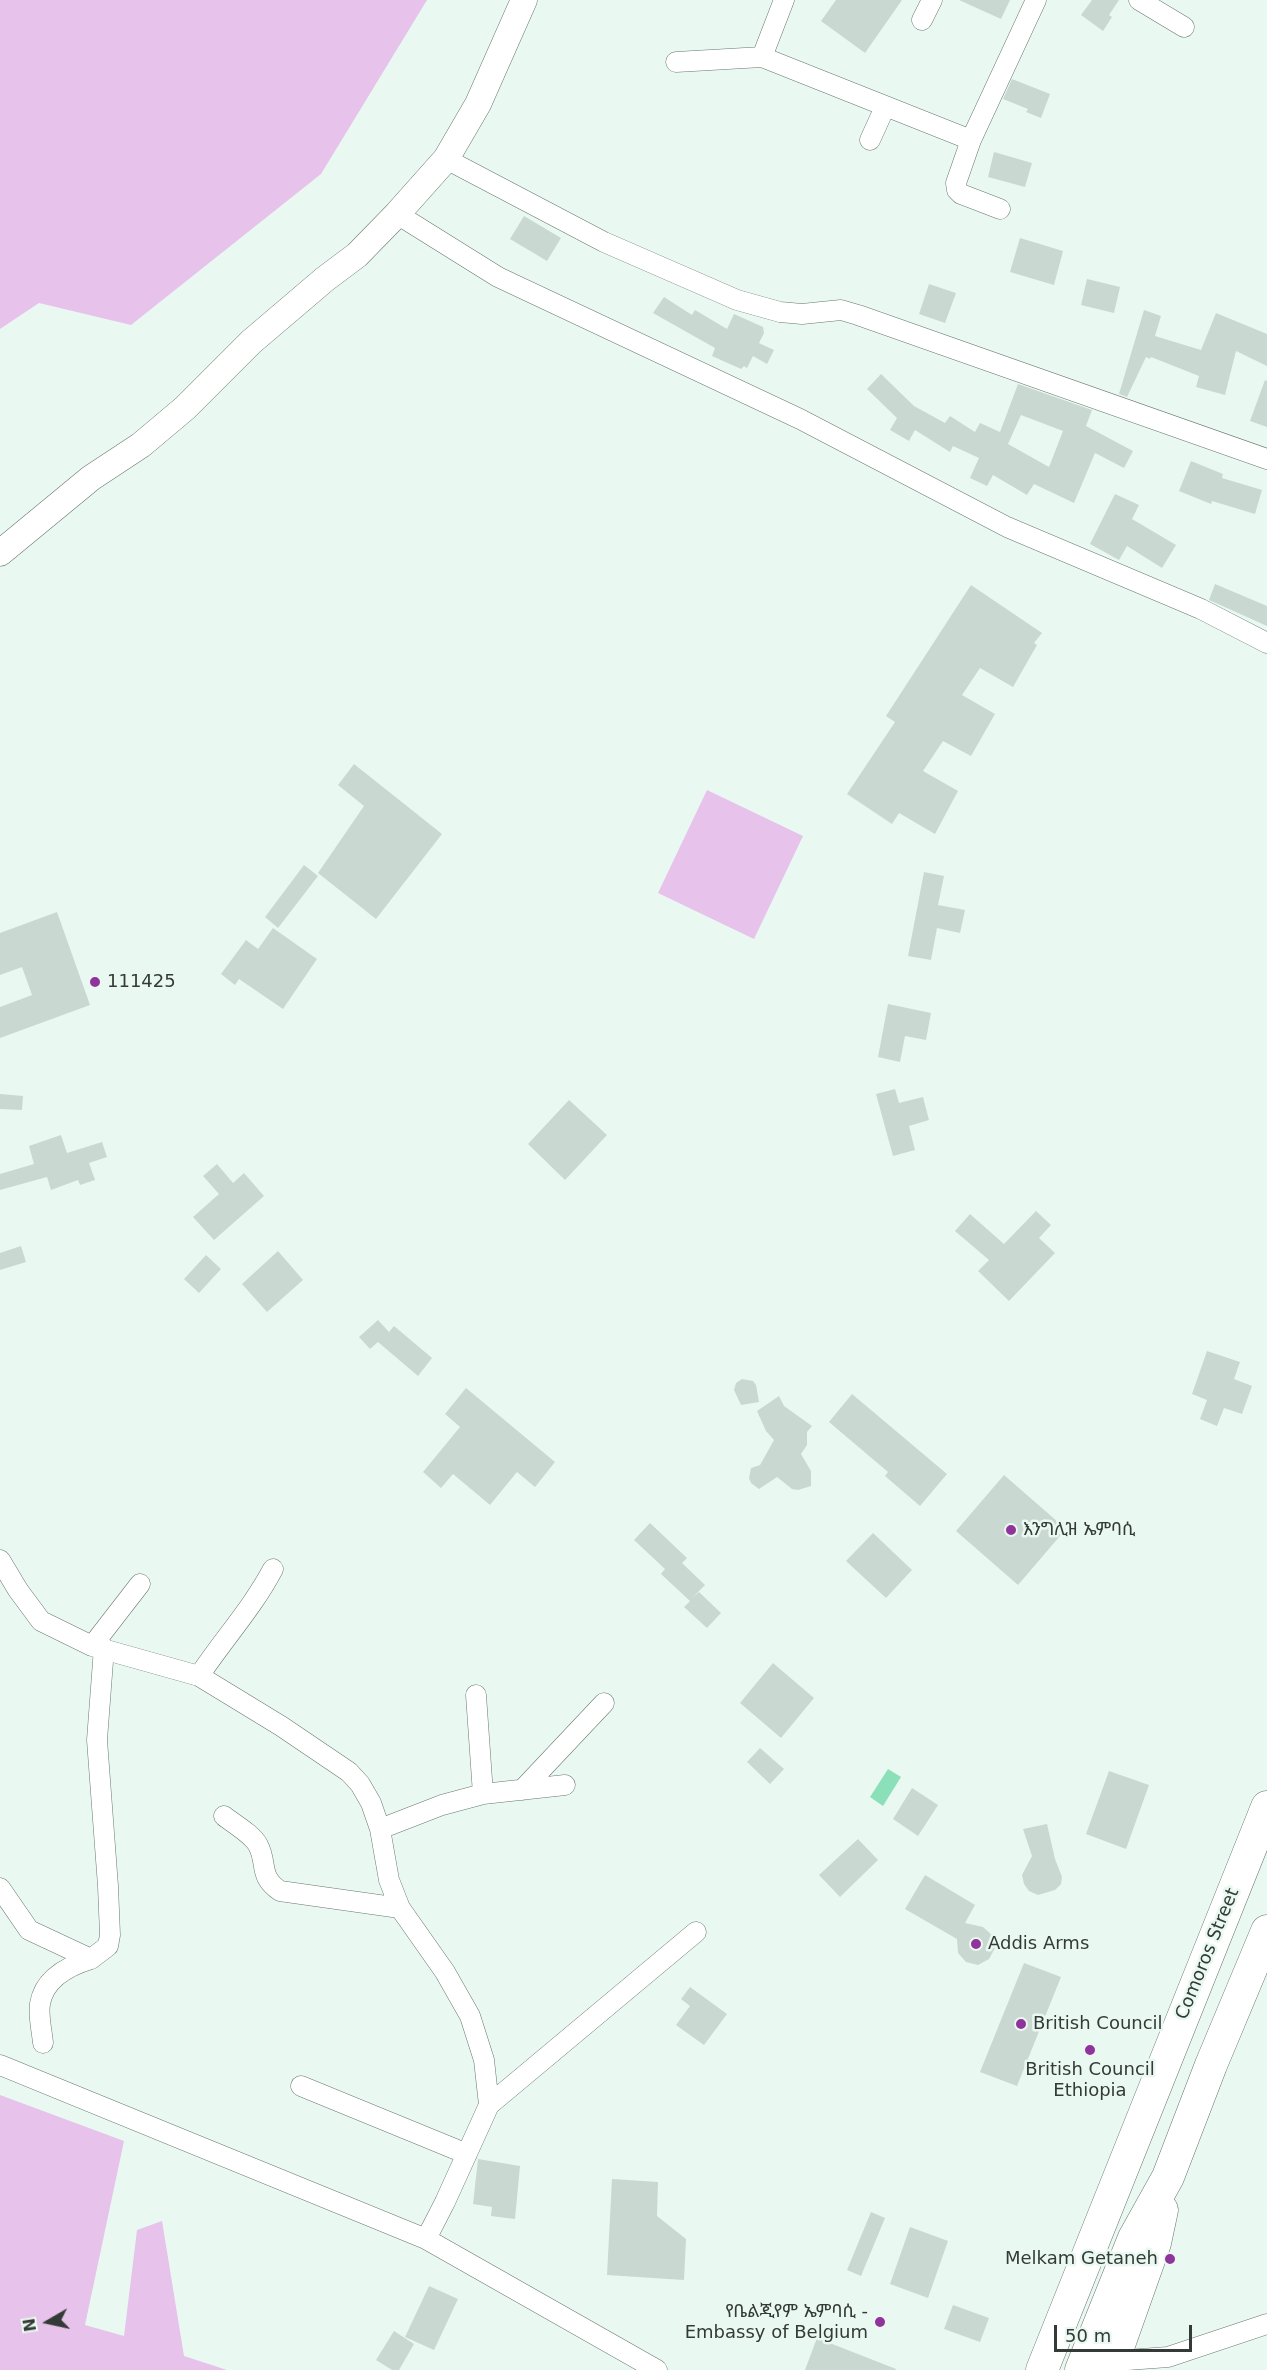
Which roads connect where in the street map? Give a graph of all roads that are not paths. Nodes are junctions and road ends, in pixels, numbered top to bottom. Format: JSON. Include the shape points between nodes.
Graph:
{"nodes":[{"id":1,"x":524,"y":0,"type":"edge"},
{"id":2,"x":784,"y":0,"type":"edge"},
{"id":3,"x":932,"y":0,"type":"edge"},
{"id":4,"x":1036,"y":0,"type":"edge"},
{"id":5,"x":1138,"y":0,"type":"edge"},
{"id":6,"x":922,"y":20,"type":"dead end"},
{"id":7,"x":1184,"y":27,"type":"dead end"},
{"id":8,"x":762,"y":57,"type":"junction"},
{"id":9,"x":676,"y":62,"type":"dead end"},
{"id":10,"x":885,"y":107,"type":"junction"},
{"id":11,"x":870,"y":140,"type":"dead end"},
{"id":12,"x":971,"y":140,"type":"junction"},
{"id":13,"x":446,"y":159,"type":"junction"},
{"id":14,"x":1000,"y":209,"type":"dead end"},
{"id":15,"x":397,"y":214,"type":"junction"},
{"id":16,"x":1267,"y":459,"type":"edge"},
{"id":17,"x":0,"y":553,"type":"edge"},
{"id":18,"x":1267,"y":643,"type":"edge"},
{"id":19,"x":0,"y":1560,"type":"edge"},
{"id":20,"x":273,"y":1569,"type":"dead end"},
{"id":21,"x":140,"y":1584,"type":"dead end"},
{"id":22,"x":98,"y":1647,"type":"junction"},
{"id":23,"x":199,"y":1676,"type":"junction"},
{"id":24,"x":476,"y":1695,"type":"dead end"},
{"id":25,"x":604,"y":1703,"type":"dead end"},
{"id":26,"x":565,"y":1785,"type":"dead end"},
{"id":27,"x":522,"y":1790,"type":"junction"},
{"id":28,"x":483,"y":1794,"type":"junction"},
{"id":29,"x":1267,"y":1807,"type":"edge"},
{"id":30,"x":224,"y":1816,"type":"dead end"},
{"id":31,"x":381,"y":1829,"type":"junction"},
{"id":32,"x":0,"y":1888,"type":"edge"},
{"id":33,"x":400,"y":1908,"type":"junction"},
{"id":34,"x":1267,"y":1931,"type":"edge"},
{"id":35,"x":696,"y":1932,"type":"dead end"},
{"id":36,"x":91,"y":1959,"type":"junction"},
{"id":37,"x":1259,"y":1972,"type":"edge"},
{"id":38,"x":42,"y":2043,"type":"dead end"},
{"id":39,"x":0,"y":2066,"type":"edge"},
{"id":40,"x":302,"y":2086,"type":"dead end"},
{"id":41,"x":489,"y":2105,"type":"junction"},
{"id":42,"x":467,"y":2154,"type":"junction"},
{"id":43,"x":1168,"y":2177,"type":"junction"},
{"id":44,"x":426,"y":2239,"type":"junction"},
{"id":45,"x":1267,"y":2324,"type":"edge"},
{"id":46,"x":1171,"y":2364,"type":"edge"},
{"id":47,"x":1112,"y":2366,"type":"edge"},
{"id":48,"x":657,"y":2370,"type":"edge"},
{"id":49,"x":1042,"y":2370,"type":"edge"},
{"id":50,"x":1081,"y":2370,"type":"edge"}],
"edges":[{"from":1,"to":13,"type":"street","via":[[478,104]]},
{"from":2,"to":8,"type":"street"},
{"from":3,"to":6,"type":"street"},
{"from":4,"to":12,"type":"street"},
{"from":5,"to":7,"type":"street"},
{"from":8,"to":9,"type":"street"},
{"from":8,"to":10,"type":"street"},
{"from":10,"to":11,"type":"street"},
{"from":10,"to":12,"type":"street"},
{"from":12,"to":14,"type":"street","via":[[957,190]]},
{"from":13,"to":15,"type":"street"},
{"from":13,"to":16,"type":"street","via":[[604,242],[737,300],[780,312],[841,310],[858,315]]},
{"from":15,"to":17,"type":"street","via":[[357,255],[251,342],[185,408]]},
{"from":15,"to":18,"type":"street","via":[[498,277],[800,419],[1007,527],[1202,609]]},
{"from":19,"to":22,"type":"street","via":[[41,1621]]},
{"from":20,"to":23,"type":"street","via":[[261,1593]]},
{"from":21,"to":22,"type":"street"},
{"from":22,"to":23,"type":"street"},
{"from":22,"to":36,"type":"street","via":[[97,1740],[110,1935],[108,1946]]},
{"from":23,"to":31,"type":"street","via":[[350,1772],[371,1803]]},
{"from":24,"to":28,"type":"street"},
{"from":25,"to":27,"type":"street"},
{"from":26,"to":27,"type":"street"},
{"from":27,"to":28,"type":"street"},
{"from":28,"to":31,"type":"street"},
{"from":29,"to":49,"type":"main road","name":"Comoros Street"},
{"from":30,"to":33,"type":"street","via":[[257,1843],[263,1872],[271,1885],[280,1890]]},
{"from":31,"to":33,"type":"street","via":[[389,1880]]},
{"from":32,"to":36,"type":"street","via":[[29,1930]]},
{"from":33,"to":41,"type":"street","via":[[470,2016],[484,2060]]},
{"from":34,"to":37,"type":"main road"},
{"from":35,"to":41,"type":"street"},
{"from":36,"to":38,"type":"street","via":[[69,1965],[48,1983],[40,2004]]},
{"from":37,"to":43,"type":"main road"},
{"from":39,"to":44,"type":"street"},
{"from":40,"to":42,"type":"street"},
{"from":41,"to":42,"type":"street"},
{"from":42,"to":44,"type":"street"},
{"from":43,"to":47,"type":"main road","via":[[1155,2243]]},
{"from":43,"to":50,"type":"main road","via":[[1134,2238]]},
{"from":44,"to":48,"type":"street"},
{"from":45,"to":46,"type":"street"},
{"from":46,"to":47,"type":"street"}]}
